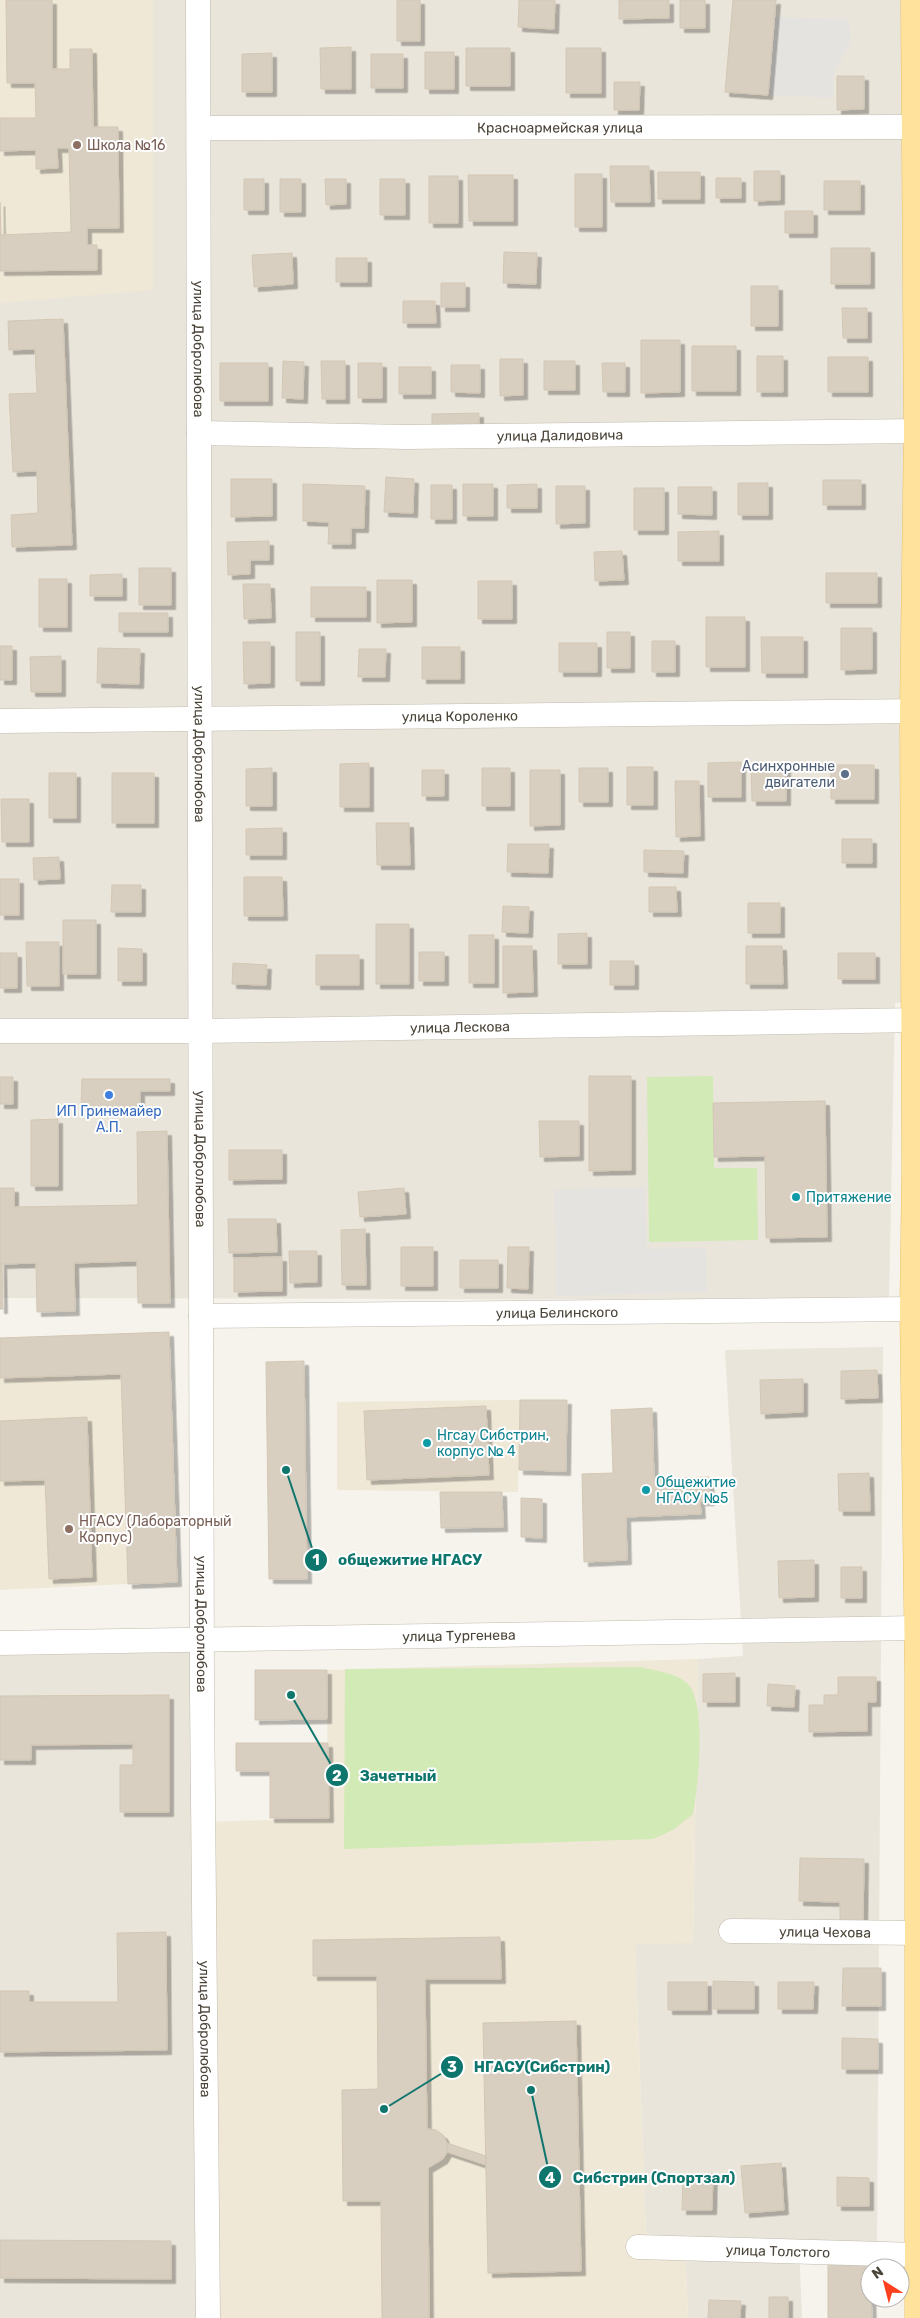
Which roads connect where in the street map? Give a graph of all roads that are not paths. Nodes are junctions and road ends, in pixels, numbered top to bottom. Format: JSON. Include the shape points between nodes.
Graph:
{"nodes":[{"id":1,"x":198,"y":0,"type":"edge"},
{"id":2,"x":915,"y":0,"type":"edge"},
{"id":3,"x":918,"y":127,"type":"edge"},
{"id":4,"x":200,"y":128,"type":"junction"},
{"id":5,"x":919,"y":432,"type":"edge"},
{"id":6,"x":199,"y":433,"type":"junction"},
{"id":7,"x":917,"y":711,"type":"edge"},
{"id":8,"x":199,"y":718,"type":"junction"},
{"id":9,"x":0,"y":721,"type":"edge"},
{"id":10,"x":917,"y":1020,"type":"edge"},
{"id":11,"x":0,"y":1031,"type":"edge"},
{"id":12,"x":200,"y":1031,"type":"junction"},
{"id":13,"x":914,"y":1309,"type":"junction"},
{"id":14,"x":201,"y":1316,"type":"junction"},
{"id":15,"x":917,"y":1628,"type":"junction"},
{"id":16,"x":202,"y":1640,"type":"junction"},
{"id":17,"x":0,"y":1643,"type":"edge"},
{"id":18,"x":731,"y":1931,"type":"dead end"},
{"id":19,"x":919,"y":1933,"type":"edge"},
{"id":20,"x":638,"y":2247,"type":"dead end"},
{"id":21,"x":918,"y":2255,"type":"junction"},
{"id":22,"x":208,"y":2318,"type":"edge"},
{"id":23,"x":919,"y":2318,"type":"edge"}],
"edges":[{"from":1,"to":4,"type":"street","name":"улица Добролюбова"},
{"from":2,"to":3,"type":"main road"},
{"from":3,"to":4,"type":"street","name":"Красноармейская улица"},
{"from":3,"to":5,"type":"main road"},
{"from":4,"to":6,"type":"street","name":"улица Добролюбова"},
{"from":5,"to":6,"type":"street","name":"улица Далидовича","via":[[407,437]]},
{"from":5,"to":7,"type":"main road"},
{"from":6,"to":8,"type":"street","name":"улица Добролюбова"},
{"from":7,"to":8,"type":"street","name":"улица Короленко"},
{"from":7,"to":10,"type":"main road"},
{"from":8,"to":9,"type":"street","name":"улица Короленко"},
{"from":8,"to":12,"type":"street","name":"улица Добролюбова"},
{"from":10,"to":12,"type":"street","name":"улица Лескова"},
{"from":10,"to":13,"type":"main road"},
{"from":11,"to":12,"type":"street","name":"улица Лескова"},
{"from":12,"to":14,"type":"street","name":"улица Добролюбова"},
{"from":13,"to":14,"type":"street","name":"улица Белинского"},
{"from":13,"to":15,"type":"main road"},
{"from":14,"to":16,"type":"street","name":"улица Добролюбова"},
{"from":15,"to":16,"type":"street","name":"улица Тургенева"},
{"from":15,"to":19,"type":"main road"},
{"from":16,"to":17,"type":"street","name":"улица Тургенева"},
{"from":16,"to":22,"type":"street","name":"улица Добролюбова"},
{"from":18,"to":19,"type":"street","name":"улица Чехова"},
{"from":19,"to":21,"type":"main road"},
{"from":20,"to":21,"type":"street","name":"улица Толстого"},
{"from":21,"to":23,"type":"main road"}]}
